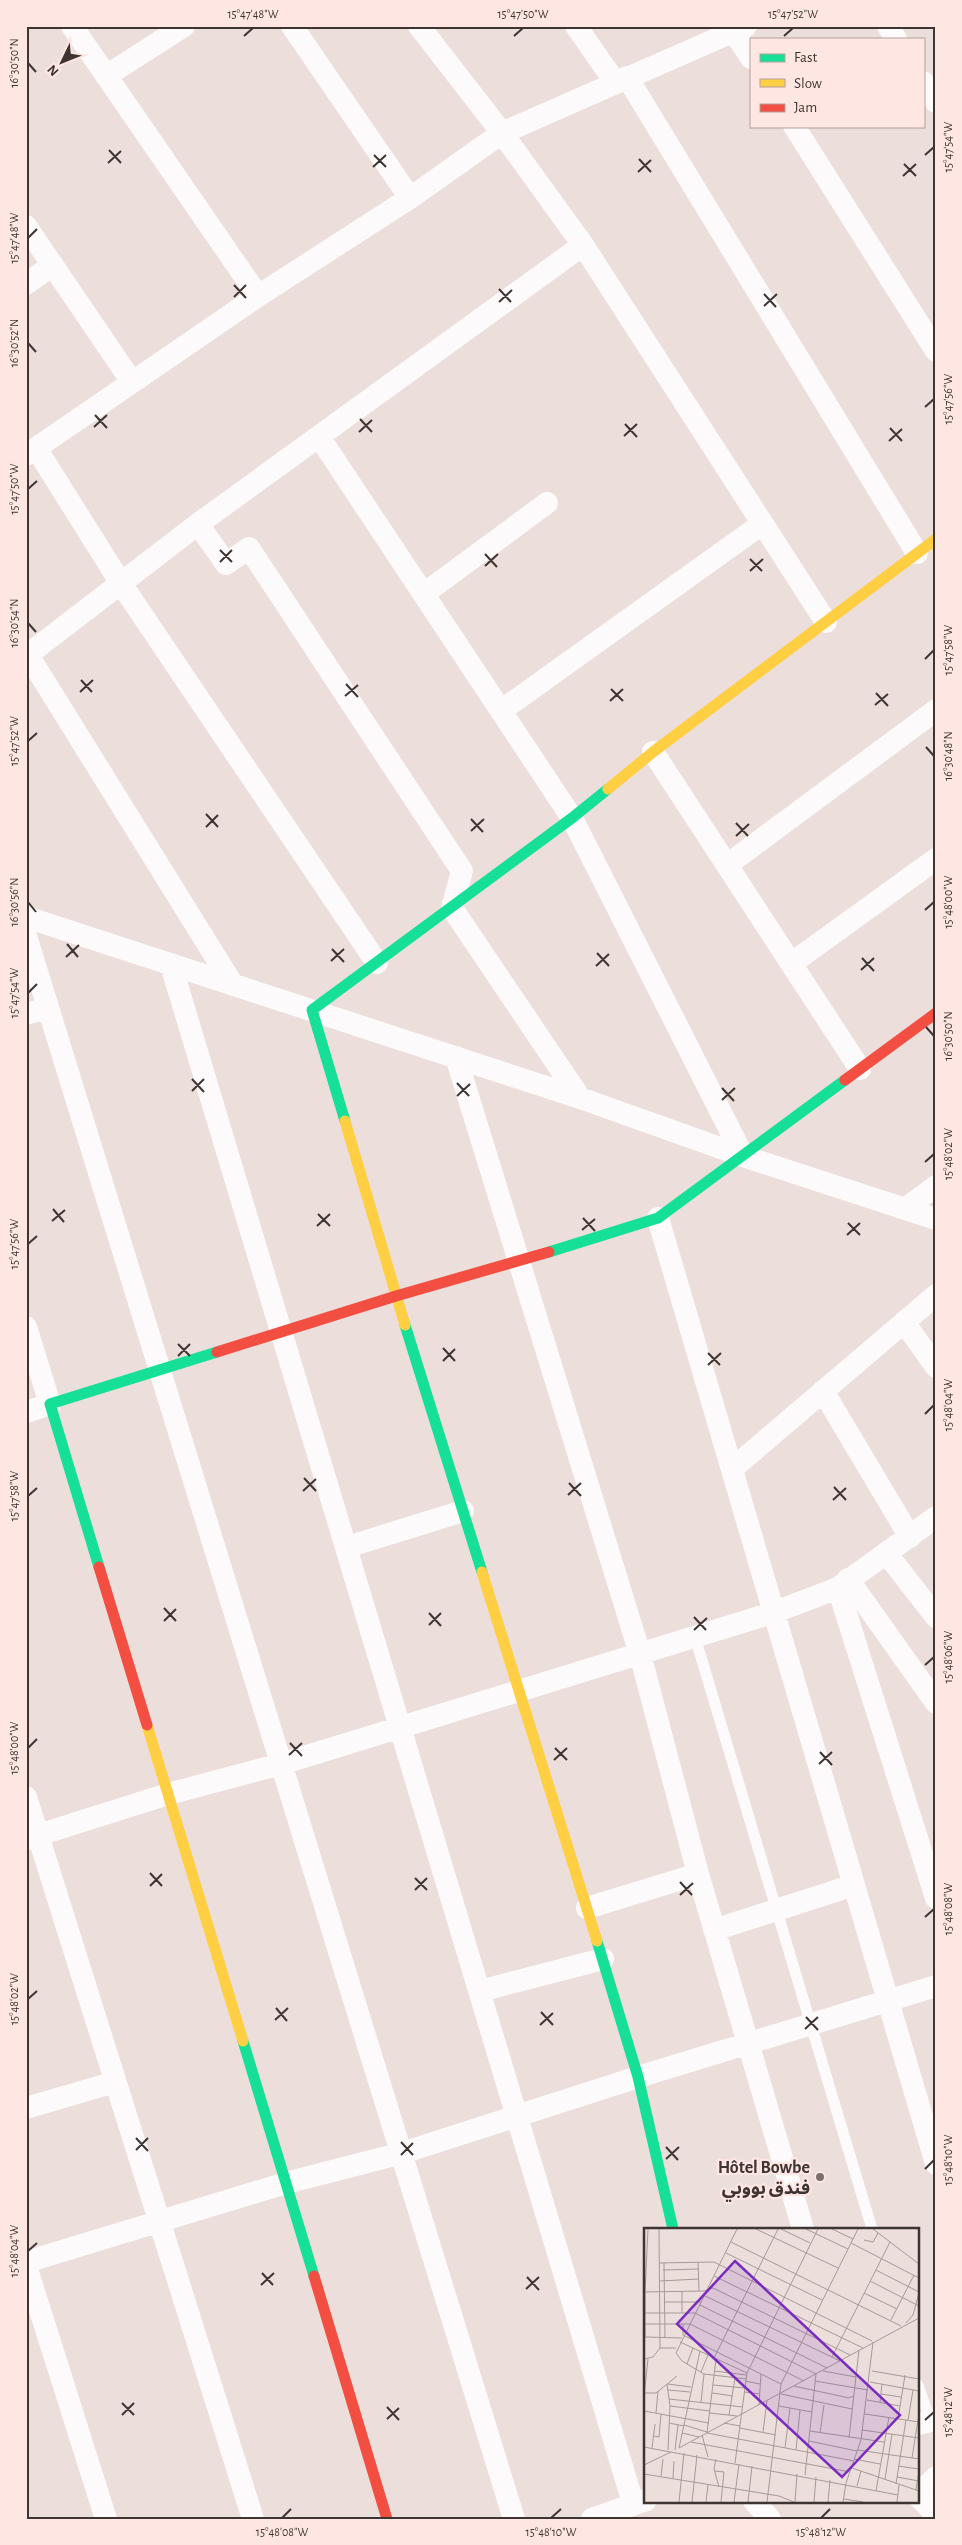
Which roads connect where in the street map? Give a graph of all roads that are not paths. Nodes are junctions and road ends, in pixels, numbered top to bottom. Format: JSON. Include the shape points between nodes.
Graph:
{"nodes":[{"id":1,"x":72,"y":26,"type":"edge"},
{"id":2,"x":184,"y":26,"type":"edge"},
{"id":3,"x":292,"y":26,"type":"edge"},
{"id":4,"x":419,"y":26,"type":"edge"},
{"id":5,"x":576,"y":26,"type":"edge"},
{"id":6,"x":888,"y":26,"type":"edge"},
{"id":7,"x":726,"y":31,"type":"edge"},
{"id":8,"x":895,"y":38,"type":"edge"},
{"id":9,"x":750,"y":57,"type":"edge"},
{"id":10,"x":106,"y":76,"type":"junction"},
{"id":11,"x":621,"y":80,"type":"junction"},
{"id":12,"x":924,"y":84,"type":"edge"},
{"id":13,"x":936,"y":102,"type":"edge"},
{"id":14,"x":795,"y":128,"type":"edge"},
{"id":15,"x":502,"y":133,"type":"junction"},
{"id":16,"x":410,"y":198,"type":"junction"},
{"id":17,"x":26,"y":226,"type":"edge"},
{"id":18,"x":583,"y":245,"type":"junction"},
{"id":19,"x":52,"y":265,"type":"junction"},
{"id":20,"x":26,"y":284,"type":"edge"},
{"id":21,"x":258,"y":296,"type":"junction"},
{"id":22,"x":936,"y":351,"type":"edge"},
{"id":23,"x":132,"y":382,"type":"junction"},
{"id":24,"x":320,"y":438,"type":"junction"},
{"id":25,"x":31,"y":452,"type":"edge"},
{"id":26,"x":547,"y":503,"type":"dead end"},
{"id":27,"x":198,"y":524,"type":"junction"},
{"id":28,"x":762,"y":524,"type":"junction"},
{"id":29,"x":936,"y":539,"type":"edge"},
{"id":30,"x":917,"y":553,"type":"junction"},
{"id":31,"x":122,"y":585,"type":"junction"},
{"id":32,"x":425,"y":593,"type":"junction"},
{"id":33,"x":826,"y":622,"type":"junction"},
{"id":34,"x":27,"y":655,"type":"edge"},
{"id":35,"x":502,"y":710,"type":"junction"},
{"id":36,"x":936,"y":710,"type":"edge"},
{"id":37,"x":653,"y":752,"type":"junction"},
{"id":38,"x":572,"y":818,"type":"junction"},
{"id":39,"x":936,"y":859,"type":"edge"},
{"id":40,"x":727,"y":865,"type":"junction"},
{"id":41,"x":452,"y":908,"type":"junction"},
{"id":42,"x":26,"y":917,"type":"edge"},
{"id":43,"x":26,"y":936,"type":"edge"},
{"id":44,"x":377,"y":963,"type":"junction"},
{"id":45,"x":792,"y":964,"type":"junction"},
{"id":46,"x":171,"y":965,"type":"junction"},
{"id":47,"x":233,"y":985,"type":"junction"},
{"id":48,"x":48,"y":1008,"type":"junction"},
{"id":49,"x":312,"y":1010,"type":"junction"},
{"id":50,"x":936,"y":1012,"type":"edge"},
{"id":51,"x":26,"y":1014,"type":"edge"},
{"id":52,"x":456,"y":1058,"type":"junction"},
{"id":53,"x":860,"y":1069,"type":"junction"},
{"id":54,"x":580,"y":1098,"type":"junction"},
{"id":55,"x":743,"y":1156,"type":"junction"},
{"id":56,"x":936,"y":1186,"type":"edge"},
{"id":57,"x":906,"y":1208,"type":"junction"},
{"id":58,"x":658,"y":1218,"type":"junction"},
{"id":59,"x":936,"y":1219,"type":"edge"},
{"id":60,"x":520,"y":1261,"type":"junction"},
{"id":61,"x":936,"y":1295,"type":"edge"},
{"id":62,"x":396,"y":1296,"type":"junction"},
{"id":63,"x":904,"y":1322,"type":"junction"},
{"id":64,"x":26,"y":1328,"type":"edge"},
{"id":65,"x":283,"y":1331,"type":"junction"},
{"id":66,"x":936,"y":1367,"type":"edge"},
{"id":67,"x":160,"y":1370,"type":"junction"},
{"id":68,"x":823,"y":1391,"type":"junction"},
{"id":69,"x":50,"y":1404,"type":"junction"},
{"id":70,"x":26,"y":1412,"type":"edge"},
{"id":71,"x":732,"y":1469,"type":"junction"},
{"id":72,"x":463,"y":1511,"type":"junction"},
{"id":73,"x":936,"y":1517,"type":"edge"},
{"id":74,"x":910,"y":1537,"type":"junction"},
{"id":75,"x":347,"y":1547,"type":"junction"},
{"id":76,"x":887,"y":1554,"type":"junction"},
{"id":77,"x":843,"y":1584,"type":"junction"},
{"id":78,"x":775,"y":1612,"type":"junction"},
{"id":79,"x":936,"y":1618,"type":"edge"},
{"id":80,"x":695,"y":1637,"type":"junction"},
{"id":81,"x":640,"y":1654,"type":"junction"},
{"id":82,"x":519,"y":1690,"type":"junction"},
{"id":83,"x":936,"y":1703,"type":"edge"},
{"id":84,"x":401,"y":1727,"type":"junction"},
{"id":85,"x":282,"y":1764,"type":"junction"},
{"id":86,"x":168,"y":1794,"type":"junction"},
{"id":87,"x":26,"y":1796,"type":"edge"},
{"id":88,"x":32,"y":1837,"type":"edge"},
{"id":89,"x":698,"y":1874,"type":"junction"},
{"id":90,"x":854,"y":1886,"type":"junction"},
{"id":91,"x":936,"y":1898,"type":"edge"},
{"id":92,"x":587,"y":1908,"type":"junction"},
{"id":93,"x":778,"y":1910,"type":"junction"},
{"id":94,"x":714,"y":1930,"type":"junction"},
{"id":95,"x":604,"y":1959,"type":"junction"},
{"id":96,"x":936,"y":1986,"type":"edge"},
{"id":97,"x":480,"y":1992,"type":"junction"},
{"id":98,"x":888,"y":2001,"type":"junction"},
{"id":99,"x":811,"y":2024,"type":"junction"},
{"id":100,"x":748,"y":2044,"type":"junction"},
{"id":101,"x":638,"y":2077,"type":"junction"},
{"id":102,"x":115,"y":2082,"type":"junction"},
{"id":103,"x":26,"y":2108,"type":"edge"},
{"id":104,"x":517,"y":2116,"type":"junction"},
{"id":105,"x":402,"y":2153,"type":"junction"},
{"id":106,"x":936,"y":2164,"type":"edge"},
{"id":107,"x":286,"y":2184,"type":"junction"},
{"id":108,"x":159,"y":2222,"type":"junction"},
{"id":109,"x":673,"y":2228,"type":"edge"},
{"id":110,"x":803,"y":2228,"type":"edge"},
{"id":111,"x":872,"y":2228,"type":"edge"},
{"id":112,"x":26,"y":2262,"type":"edge"},
{"id":113,"x":26,"y":2266,"type":"edge"},
{"id":114,"x":920,"y":2391,"type":"edge"},
{"id":115,"x":930,"y":2423,"type":"edge"},
{"id":116,"x":936,"y":2477,"type":"edge"},
{"id":117,"x":920,"y":2493,"type":"edge"},
{"id":118,"x":920,"y":2497,"type":"edge"},
{"id":119,"x":639,"y":2502,"type":"edge"},
{"id":120,"x":755,"y":2502,"type":"edge"},
{"id":121,"x":936,"y":2515,"type":"edge"},
{"id":122,"x":600,"y":2517,"type":"edge"},
{"id":123,"x":106,"y":2519,"type":"edge"},
{"id":124,"x":253,"y":2519,"type":"edge"},
{"id":125,"x":387,"y":2519,"type":"edge"},
{"id":126,"x":514,"y":2519,"type":"edge"},
{"id":127,"x":770,"y":2519,"type":"edge"}],
"edges":[{"from":1,"to":10,"type":"street"},
{"from":2,"to":10,"type":"street"},
{"from":3,"to":16,"type":"street"},
{"from":4,"to":15,"type":"street"},
{"from":5,"to":11,"type":"street"},
{"from":6,"to":8,"type":"street"},
{"from":7,"to":9,"type":"street"},
{"from":7,"to":11,"type":"street"},
{"from":10,"to":21,"type":"street"},
{"from":11,"to":15,"type":"street"},
{"from":11,"to":30,"type":"street"},
{"from":12,"to":13,"type":"street"},
{"from":14,"to":22,"type":"street"},
{"from":15,"to":16,"type":"street"},
{"from":15,"to":18,"type":"street"},
{"from":16,"to":21,"type":"street"},
{"from":17,"to":19,"type":"street"},
{"from":18,"to":24,"type":"street"},
{"from":18,"to":28,"type":"street"},
{"from":19,"to":20,"type":"street"},
{"from":19,"to":23,"type":"street"},
{"from":21,"to":23,"type":"street"},
{"from":23,"to":25,"type":"street"},
{"from":24,"to":27,"type":"street"},
{"from":24,"to":32,"type":"street"},
{"from":25,"to":31,"type":"street"},
{"from":26,"to":32,"type":"street"},
{"from":27,"to":31,"type":"street"},
{"from":27,"to":41,"type":"street","via":[[226,564],[249,548],[462,871]]},
{"from":28,"to":33,"type":"street"},
{"from":28,"to":35,"type":"street"},
{"from":29,"to":30,"type":"street"},
{"from":30,"to":33,"type":"street"},
{"from":31,"to":34,"type":"street"},
{"from":31,"to":44,"type":"street"},
{"from":32,"to":35,"type":"street"},
{"from":33,"to":37,"type":"street"},
{"from":34,"to":47,"type":"street"},
{"from":35,"to":38,"type":"street"},
{"from":36,"to":40,"type":"street"},
{"from":37,"to":38,"type":"street"},
{"from":37,"to":40,"type":"street"},
{"from":38,"to":41,"type":"street"},
{"from":38,"to":55,"type":"street"},
{"from":39,"to":45,"type":"street"},
{"from":40,"to":45,"type":"street"},
{"from":41,"to":44,"type":"street"},
{"from":41,"to":54,"type":"street"},
{"from":42,"to":46,"type":"street"},
{"from":43,"to":48,"type":"street"},
{"from":44,"to":49,"type":"street"},
{"from":45,"to":53,"type":"street"},
{"from":46,"to":47,"type":"street"},
{"from":46,"to":65,"type":"street"},
{"from":47,"to":49,"type":"street"},
{"from":48,"to":51,"type":"street"},
{"from":48,"to":67,"type":"street"},
{"from":49,"to":52,"type":"street"},
{"from":49,"to":62,"type":"street"},
{"from":50,"to":53,"type":"street"},
{"from":52,"to":54,"type":"street"},
{"from":52,"to":60,"type":"street"},
{"from":53,"to":55,"type":"street"},
{"from":54,"to":55,"type":"street"},
{"from":55,"to":57,"type":"street"},
{"from":55,"to":58,"type":"street"},
{"from":56,"to":57,"type":"street"},
{"from":57,"to":59,"type":"street"},
{"from":58,"to":60,"type":"street"},
{"from":58,"to":71,"type":"street"},
{"from":60,"to":62,"type":"street"},
{"from":60,"to":81,"type":"street"},
{"from":61,"to":63,"type":"street"},
{"from":62,"to":65,"type":"street"},
{"from":62,"to":72,"type":"street"},
{"from":63,"to":66,"type":"street"},
{"from":63,"to":68,"type":"street"},
{"from":64,"to":69,"type":"street"},
{"from":65,"to":67,"type":"street"},
{"from":65,"to":75,"type":"street"},
{"from":67,"to":69,"type":"street"},
{"from":67,"to":85,"type":"street"},
{"from":68,"to":71,"type":"street"},
{"from":68,"to":74,"type":"street"},
{"from":69,"to":70,"type":"street"},
{"from":69,"to":86,"type":"street"},
{"from":71,"to":78,"type":"street"},
{"from":72,"to":75,"type":"street"},
{"from":72,"to":82,"type":"street"},
{"from":73,"to":74,"type":"street"},
{"from":74,"to":76,"type":"street"},
{"from":75,"to":84,"type":"street"},
{"from":76,"to":77,"type":"street"},
{"from":76,"to":79,"type":"street"},
{"from":77,"to":78,"type":"street"},
{"from":77,"to":83,"type":"street"},
{"from":77,"to":91,"type":"street"},
{"from":78,"to":80,"type":"street"},
{"from":78,"to":90,"type":"street"},
{"from":80,"to":81,"type":"street"},
{"from":80,"to":93,"type":"lane"},
{"from":81,"to":82,"type":"street"},
{"from":81,"to":89,"type":"street"},
{"from":82,"to":84,"type":"street"},
{"from":82,"to":92,"type":"street"},
{"from":84,"to":85,"type":"street"},
{"from":84,"to":97,"type":"street"},
{"from":85,"to":86,"type":"street"},
{"from":85,"to":105,"type":"street"},
{"from":86,"to":88,"type":"street"},
{"from":86,"to":107,"type":"street"},
{"from":87,"to":88,"type":"street"},
{"from":88,"to":102,"type":"street"},
{"from":89,"to":92,"type":"street"},
{"from":89,"to":94,"type":"street"},
{"from":90,"to":93,"type":"street"},
{"from":90,"to":98,"type":"street"},
{"from":92,"to":95,"type":"street"},
{"from":93,"to":94,"type":"street"},
{"from":93,"to":99,"type":"lane"},
{"from":94,"to":100,"type":"street"},
{"from":95,"to":97,"type":"street"},
{"from":95,"to":101,"type":"street"},
{"from":96,"to":98,"type":"street"},
{"from":97,"to":104,"type":"street"},
{"from":98,"to":99,"type":"street"},
{"from":98,"to":106,"type":"street"},
{"from":99,"to":100,"type":"street"},
{"from":99,"to":111,"type":"lane"},
{"from":100,"to":101,"type":"street"},
{"from":100,"to":110,"type":"street"},
{"from":101,"to":104,"type":"street"},
{"from":101,"to":109,"type":"street"},
{"from":102,"to":103,"type":"street"},
{"from":102,"to":108,"type":"street"},
{"from":104,"to":105,"type":"street"},
{"from":104,"to":119,"type":"street"},
{"from":105,"to":107,"type":"street"},
{"from":105,"to":126,"type":"street"},
{"from":107,"to":108,"type":"street"},
{"from":107,"to":125,"type":"street"},
{"from":108,"to":112,"type":"street"},
{"from":108,"to":124,"type":"street"},
{"from":113,"to":123,"type":"street"},
{"from":114,"to":115,"type":"lane"},
{"from":116,"to":117,"type":"street"},
{"from":118,"to":121,"type":"street"},
{"from":119,"to":122,"type":"street"},
{"from":120,"to":127,"type":"street"}]}
